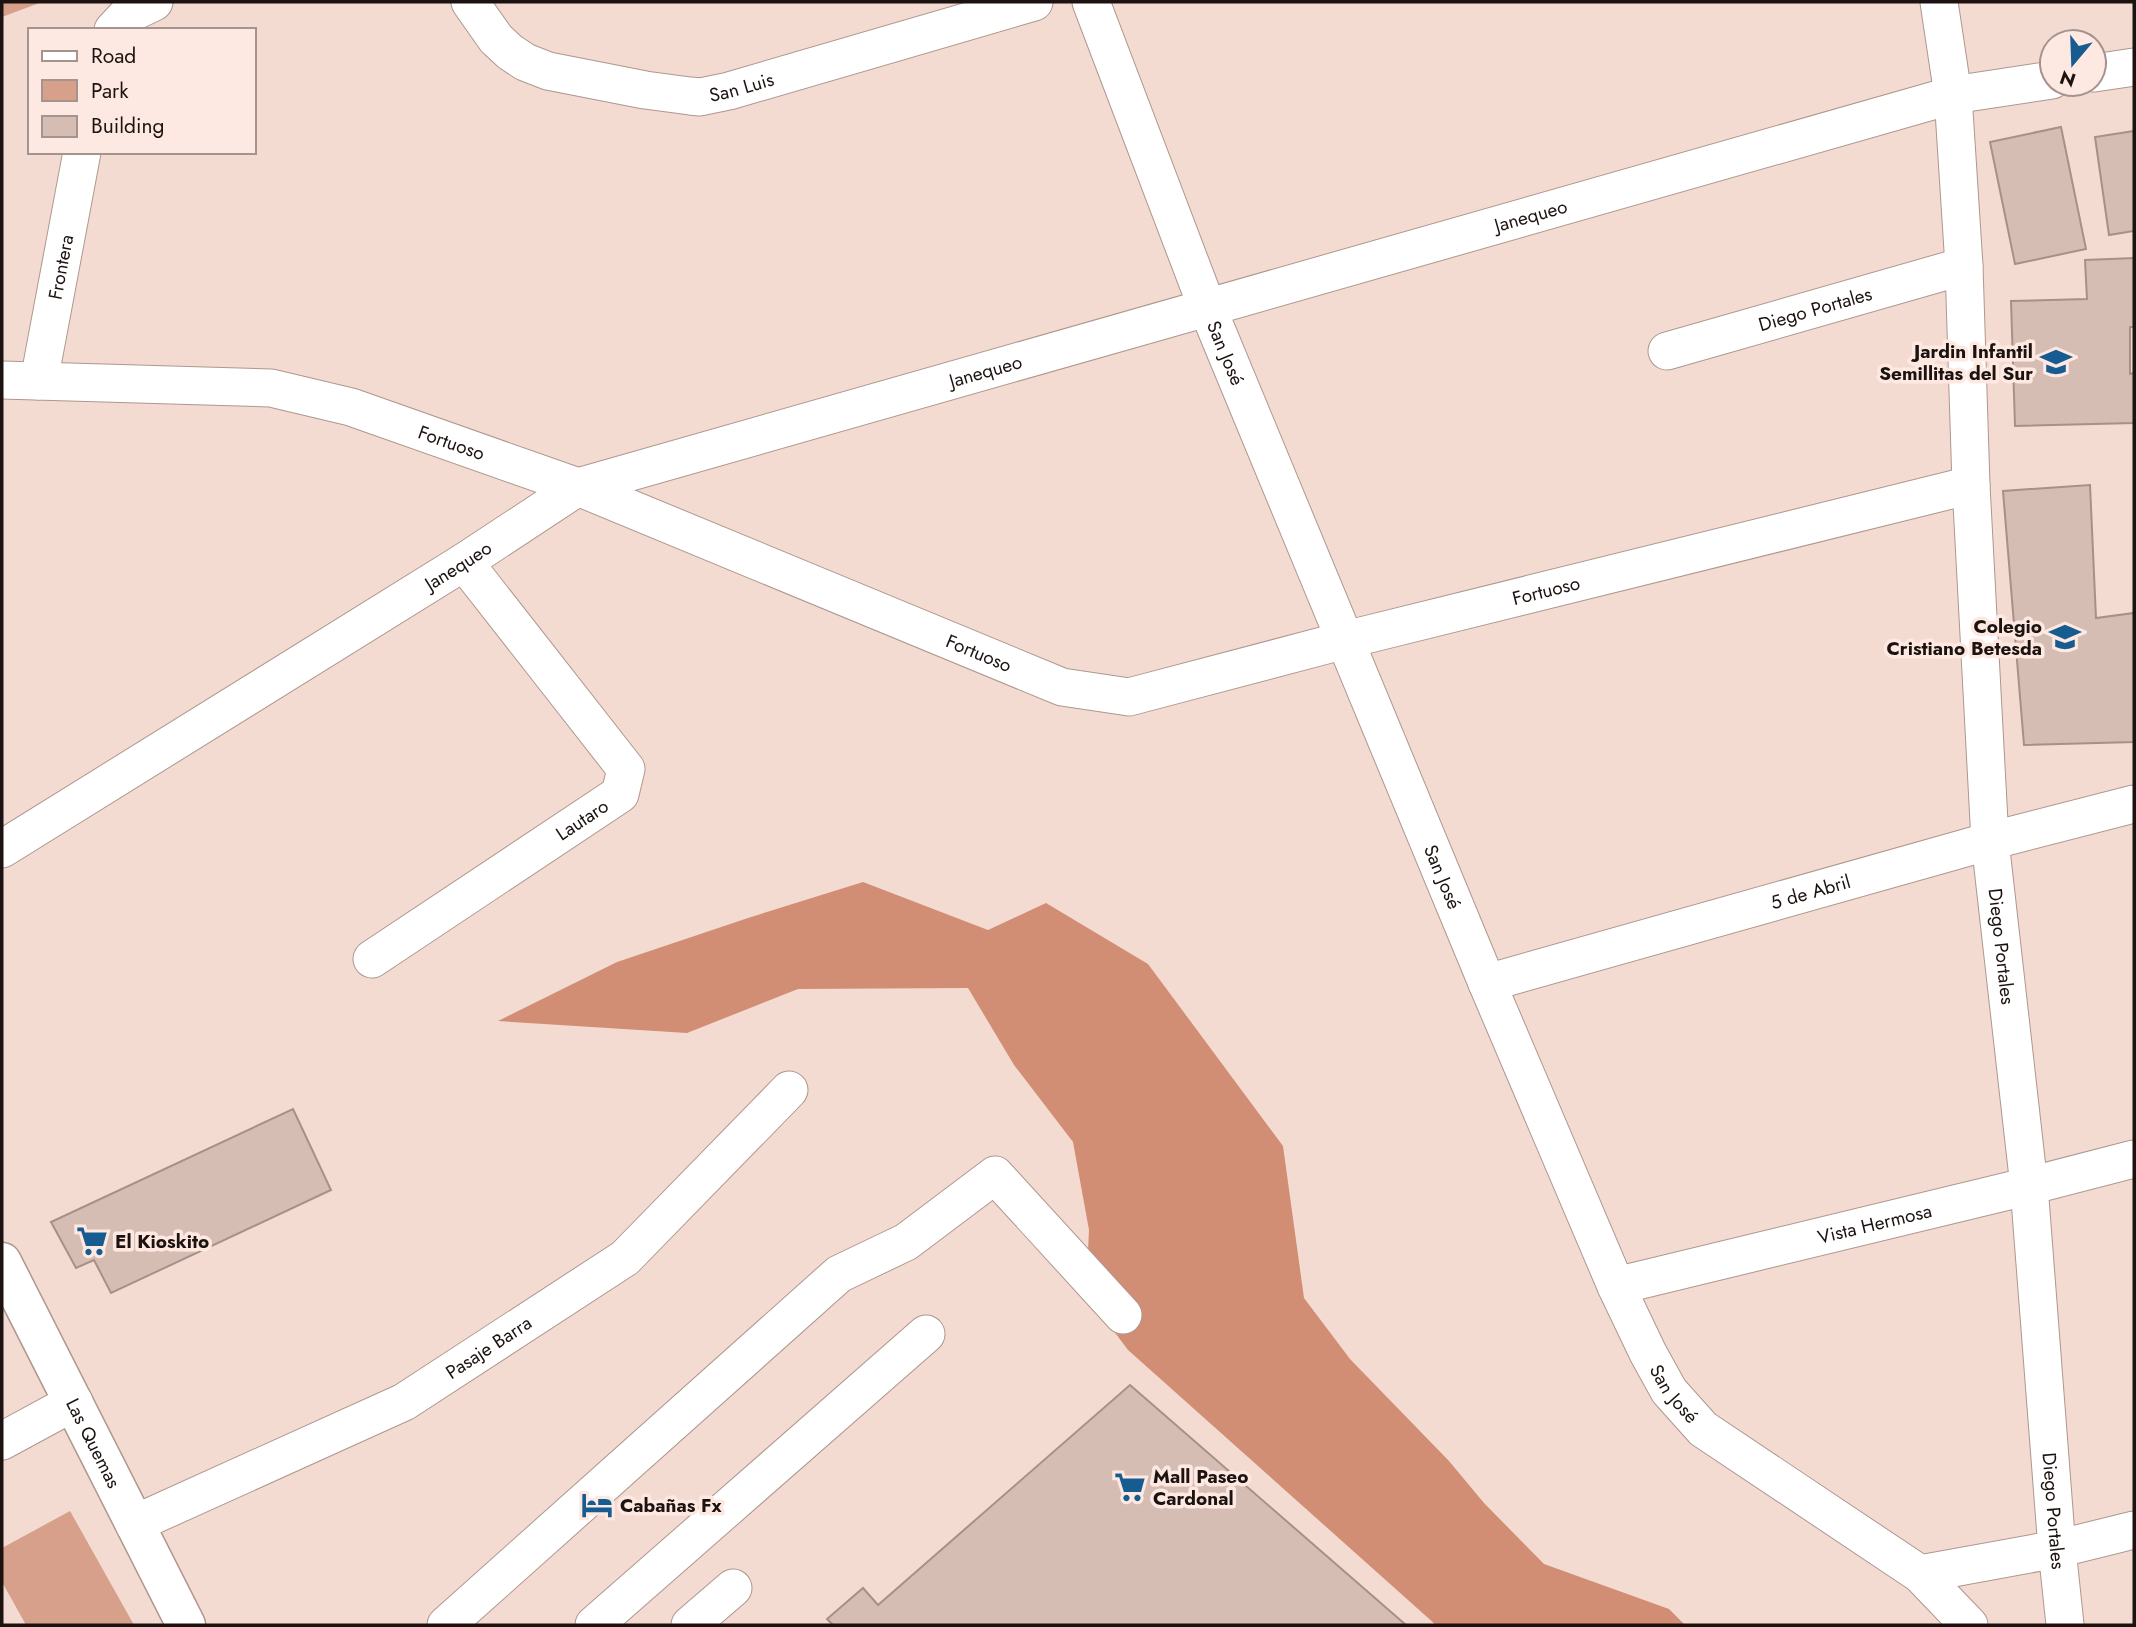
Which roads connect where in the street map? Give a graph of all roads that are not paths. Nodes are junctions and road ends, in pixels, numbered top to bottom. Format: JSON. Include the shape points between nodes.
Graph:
{"nodes":[{"id":1,"x":155,"y":2,"type":"edge"},
{"id":2,"x":470,"y":2,"type":"edge"},
{"id":3,"x":1034,"y":2,"type":"edge"},
{"id":4,"x":1091,"y":2,"type":"edge"},
{"id":5,"x":1939,"y":2,"type":"edge"},
{"id":6,"x":115,"y":28,"type":"edge"},
{"id":7,"x":2134,"y":67,"type":"edge"},
{"id":8,"x":2108,"y":71,"type":"edge"},
{"id":9,"x":2038,"y":82,"type":"edge"},
{"id":10,"x":1953,"y":95,"type":"junction"},
{"id":11,"x":82,"y":154,"type":"edge"},
{"id":12,"x":1964,"y":266,"type":"junction"},
{"id":13,"x":1207,"y":307,"type":"junction"},
{"id":14,"x":1667,"y":351,"type":"dead end"},
{"id":15,"x":2,"y":380,"type":"edge"},
{"id":16,"x":39,"y":381,"type":"junction"},
{"id":17,"x":1971,"y":485,"type":"junction"},
{"id":18,"x":578,"y":487,"type":"junction"},
{"id":19,"x":464,"y":562,"type":"junction"},
{"id":20,"x":1345,"y":640,"type":"junction"},
{"id":21,"x":2134,"y":804,"type":"edge"},
{"id":22,"x":1990,"y":841,"type":"junction"},
{"id":23,"x":2,"y":849,"type":"edge"},
{"id":24,"x":372,"y":959,"type":"dead end"},
{"id":25,"x":1487,"y":983,"type":"junction"},
{"id":26,"x":789,"y":1090,"type":"dead end"},
{"id":27,"x":2134,"y":1158,"type":"edge"},
{"id":28,"x":2029,"y":1186,"type":"junction"},
{"id":29,"x":2,"y":1262,"type":"edge"},
{"id":30,"x":1616,"y":1286,"type":"junction"},
{"id":31,"x":1123,"y":1315,"type":"dead end"},
{"id":32,"x":926,"y":1334,"type":"dead end"},
{"id":33,"x":74,"y":1402,"type":"junction"},
{"id":34,"x":2,"y":1441,"type":"edge"},
{"id":35,"x":134,"y":1524,"type":"junction"},
{"id":36,"x":2134,"y":1530,"type":"edge"},
{"id":37,"x":2057,"y":1549,"type":"junction"},
{"id":38,"x":1920,"y":1574,"type":"junction"},
{"id":39,"x":733,"y":1588,"type":"dead end"},
{"id":40,"x":186,"y":1625,"type":"edge"},
{"id":41,"x":446,"y":1625,"type":"edge"},
{"id":42,"x":594,"y":1625,"type":"edge"},
{"id":43,"x":690,"y":1625,"type":"edge"},
{"id":44,"x":1969,"y":1625,"type":"edge"},
{"id":45,"x":2065,"y":1625,"type":"edge"}],
"edges":[{"from":1,"to":6,"type":"street","via":[[127,15]]},
{"from":2,"to":3,"type":"street","name":"San Luis","via":[[496,38],[525,62],[591,80],[700,97]]},
{"from":4,"to":13,"type":"street","name":"San José"},
{"from":5,"to":10,"type":"street","name":"Diego Portales"},
{"from":7,"to":8,"type":"street"},
{"from":9,"to":10,"type":"street","name":"Janequeo"},
{"from":10,"to":12,"type":"street","name":"Diego Portales"},
{"from":10,"to":13,"type":"street","name":"Janequeo"},
{"from":11,"to":16,"type":"street","name":"Frontera"},
{"from":12,"to":14,"type":"street","name":"Diego Portales"},
{"from":12,"to":17,"type":"street","name":"Diego Portales"},
{"from":13,"to":18,"type":"street","name":"Janequeo"},
{"from":13,"to":20,"type":"street","name":"San José"},
{"from":15,"to":16,"type":"street","name":"Fortuoso"},
{"from":16,"to":18,"type":"street","name":"Fortuoso","via":[[271,388],[302,394]]},
{"from":17,"to":20,"type":"street","name":"Fortuoso"},
{"from":17,"to":22,"type":"street","name":"Diego Portales"},
{"from":18,"to":19,"type":"street","name":"Janequeo"},
{"from":18,"to":20,"type":"street","name":"Fortuoso","via":[[1062,687],[1129,698]]},
{"from":19,"to":23,"type":"street","name":"Janequeo"},
{"from":19,"to":24,"type":"street","name":"Lautaro","via":[[626,769],[620,794]]},
{"from":20,"to":25,"type":"street","name":"San José"},
{"from":21,"to":22,"type":"street","name":"5 de Abril"},
{"from":22,"to":25,"type":"street","name":"5 de Abril"},
{"from":22,"to":28,"type":"street","name":"Diego Portales"},
{"from":25,"to":30,"type":"street","name":"San José"},
{"from":26,"to":35,"type":"street","name":"Pasaje Barra","via":[[625,1258],[404,1402]]},
{"from":27,"to":28,"type":"street","name":"Vista Hermosa"},
{"from":28,"to":30,"type":"street","name":"Vista Hermosa"},
{"from":28,"to":37,"type":"street","name":"Diego Portales"},
{"from":29,"to":33,"type":"main road","name":"Las Quemas"},
{"from":30,"to":38,"type":"street","name":"San José","via":[[1669,1391],[1703,1429]]},
{"from":31,"to":41,"type":"street","via":[[995,1175],[906,1242],[839,1273]]},
{"from":32,"to":42,"type":"street"},
{"from":33,"to":34,"type":"street"},
{"from":33,"to":35,"type":"main road","name":"Las Quemas"},
{"from":35,"to":40,"type":"main road","name":"Las Quemas"},
{"from":36,"to":37,"type":"street"},
{"from":37,"to":38,"type":"street"},
{"from":37,"to":45,"type":"street","name":"Diego Portales"},
{"from":38,"to":44,"type":"street","name":"San José"},
{"from":39,"to":43,"type":"street"}]}
